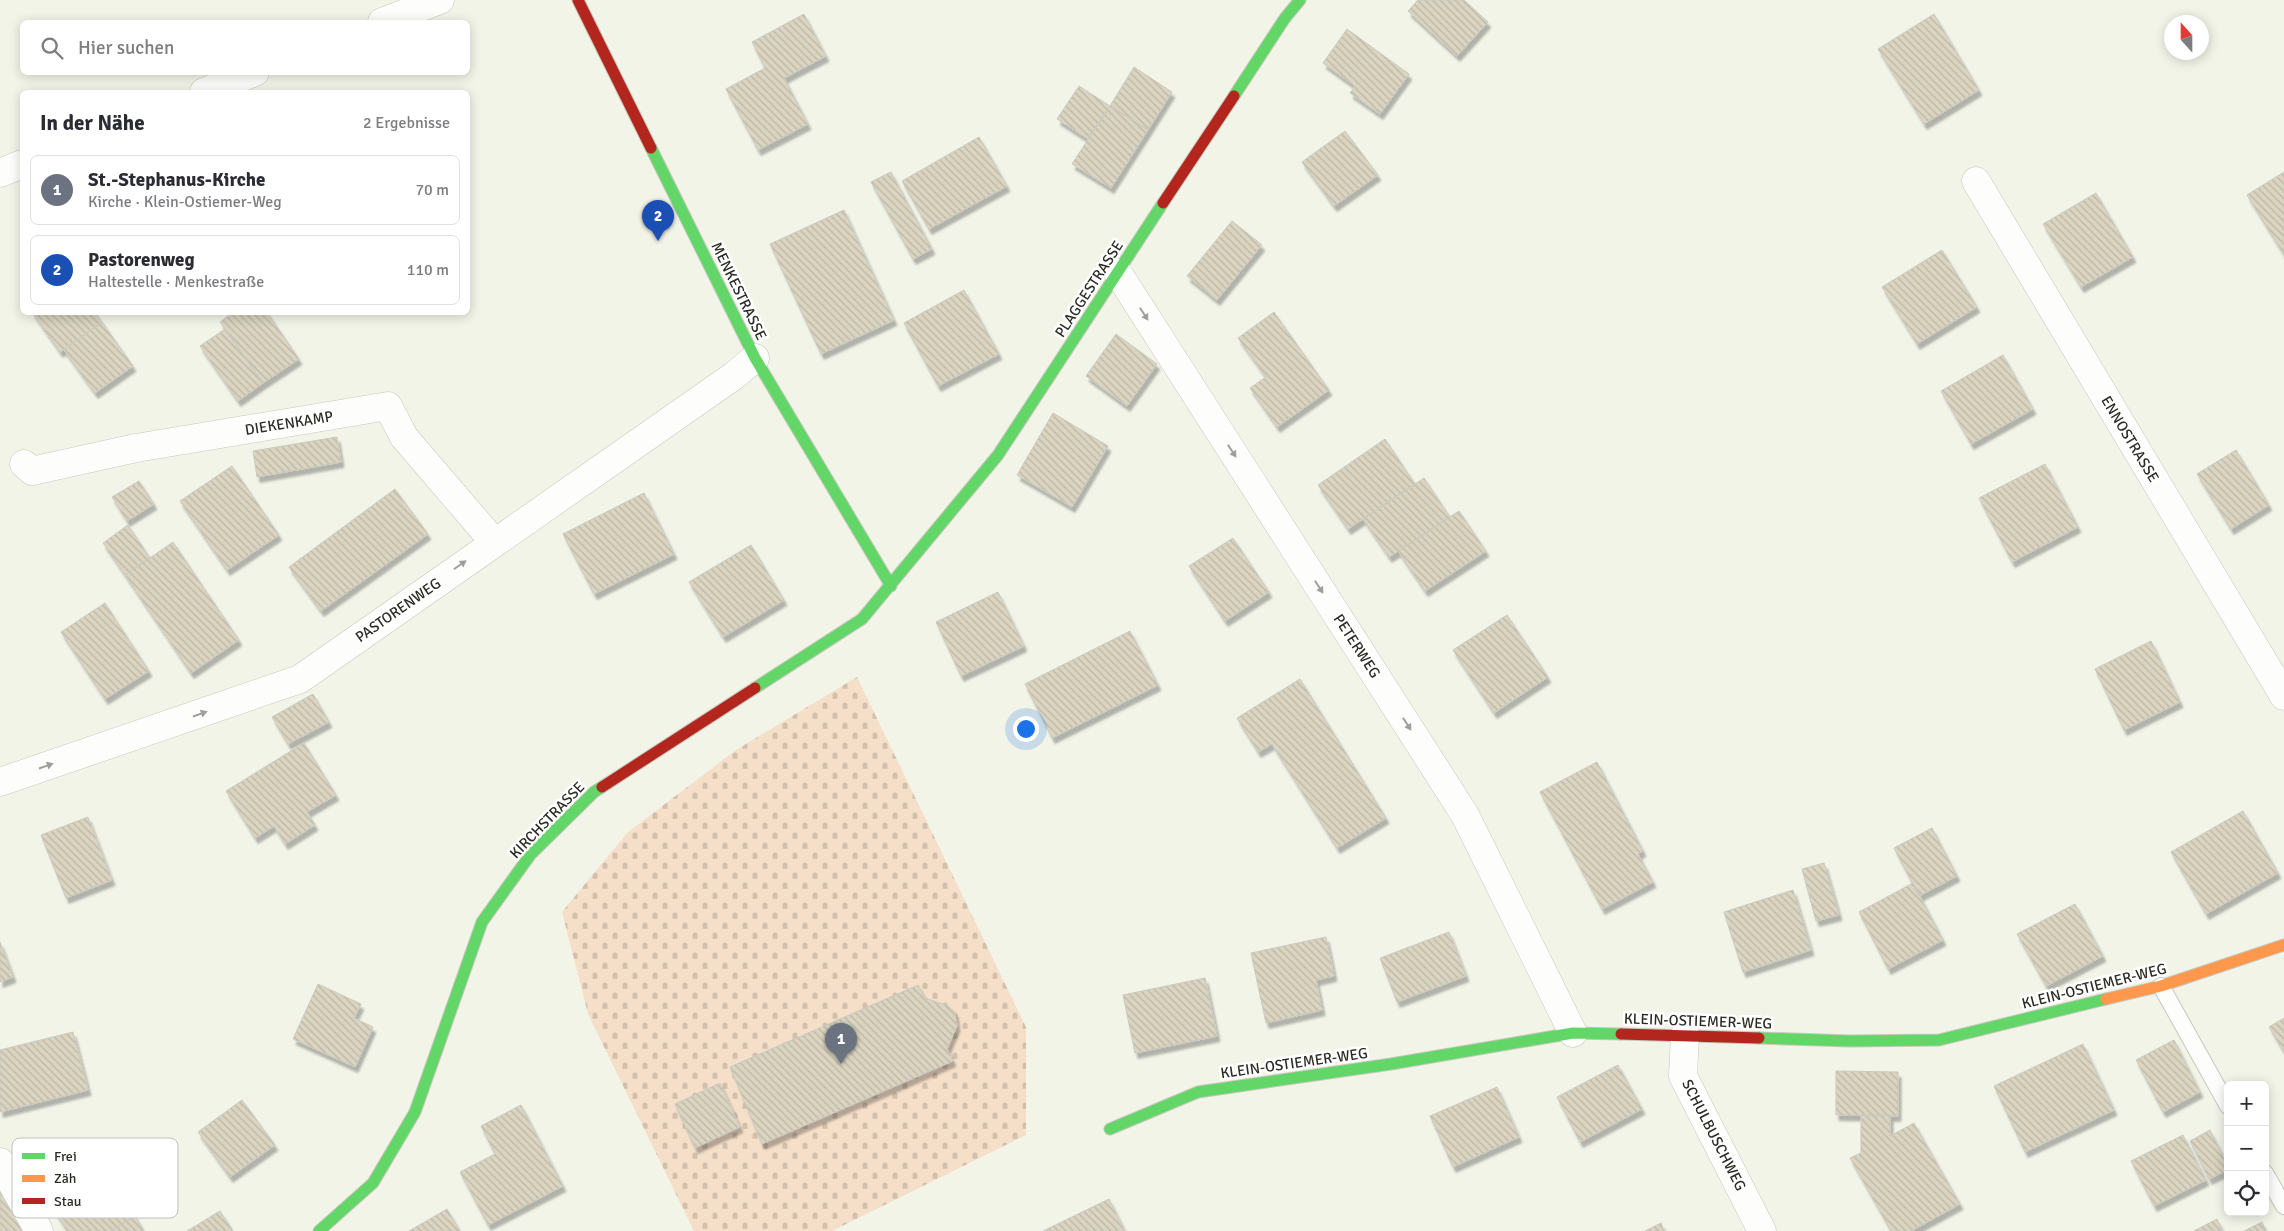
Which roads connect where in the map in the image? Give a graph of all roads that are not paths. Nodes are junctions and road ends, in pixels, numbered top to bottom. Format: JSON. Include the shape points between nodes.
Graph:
{"nodes":[{"id":1,"x":440,"y":0,"type":"edge"},
{"id":2,"x":578,"y":0,"type":"edge"},
{"id":3,"x":1300,"y":0,"type":"edge"},
{"id":4,"x":387,"y":20,"type":"edge"},
{"id":5,"x":247,"y":75,"type":"edge"},
{"id":6,"x":209,"y":90,"type":"edge"},
{"id":7,"x":20,"y":165,"type":"edge"},
{"id":8,"x":0,"y":173,"type":"edge"},
{"id":9,"x":1976,"y":181,"type":"dead end"},
{"id":10,"x":1118,"y":273,"type":"junction"},
{"id":11,"x":755,"y":358,"type":"junction"},
{"id":12,"x":24,"y":464,"type":"dead end"},
{"id":13,"x":494,"y":542,"type":"junction"},
{"id":14,"x":891,"y":586,"type":"junction"},
{"id":15,"x":2284,"y":696,"type":"edge"},
{"id":16,"x":0,"y":782,"type":"edge"},
{"id":17,"x":2284,"y":945,"type":"edge"},
{"id":18,"x":2161,"y":986,"type":"junction"},
{"id":19,"x":1573,"y":1033,"type":"junction"},
{"id":20,"x":1685,"y":1035,"type":"junction"},
{"id":21,"x":2224,"y":1099,"type":"edge"},
{"id":22,"x":1110,"y":1129,"type":"dead end"},
{"id":23,"x":0,"y":1162,"type":"edge"},
{"id":24,"x":2269,"y":1180,"type":"edge"},
{"id":25,"x":12,"y":1183,"type":"edge"},
{"id":26,"x":2284,"y":1206,"type":"edge"},
{"id":27,"x":32,"y":1218,"type":"edge"},
{"id":28,"x":39,"y":1231,"type":"edge"},
{"id":29,"x":319,"y":1231,"type":"edge"},
{"id":30,"x":1762,"y":1231,"type":"edge"}],
"edges":[{"from":1,"to":4,"type":"street"},
{"from":2,"to":11,"type":"street","name":"MENKESTRASSE"},
{"from":3,"to":10,"type":"street","name":"PLAGGESTRASSE"},
{"from":5,"to":6,"type":"street"},
{"from":7,"to":8,"type":"street"},
{"from":9,"to":15,"type":"street","name":"ENNOSTRASSE"},
{"from":10,"to":14,"type":"street","name":"PLAGGESTRASSE","via":[[998,455]]},
{"from":10,"to":19,"type":"street","name":"PETERWEG","one_way":true,"via":[[1465,815]]},
{"from":11,"to":13,"type":"street","name":"PASTORENWEG"},
{"from":11,"to":14,"type":"street","name":"MENKESTRASSE"},
{"from":12,"to":13,"type":"street","name":"DIEKENKAMP","via":[[32,470],[136,448],[388,406],[404,438]]},
{"from":16,"to":13,"type":"street","name":"PASTORENWEG","one_way":true,"via":[[300,679]]},
{"from":14,"to":29,"type":"street","name":"KIRCHSTRASSE","via":[[862,619],[594,792],[531,854],[482,922],[415,1112],[373,1183]]},
{"from":17,"to":18,"type":"street","name":"KLEIN-OSTIEMER-WEG"},
{"from":18,"to":20,"type":"street","name":"KLEIN-OSTIEMER-WEG","via":[[1939,1040],[1850,1041]]},
{"from":18,"to":21,"type":"lane"},
{"from":19,"to":20,"type":"street","name":"KLEIN-OSTIEMER-WEG"},
{"from":19,"to":22,"type":"street","name":"KLEIN-OSTIEMER-WEG","via":[[1198,1092]]},
{"from":20,"to":30,"type":"street","name":"SCHULBUSCHWEG","via":[[1683,1076]]},
{"from":23,"to":25,"type":"street"},
{"from":24,"to":26,"type":"lane"},
{"from":27,"to":28,"type":"street"}]}
